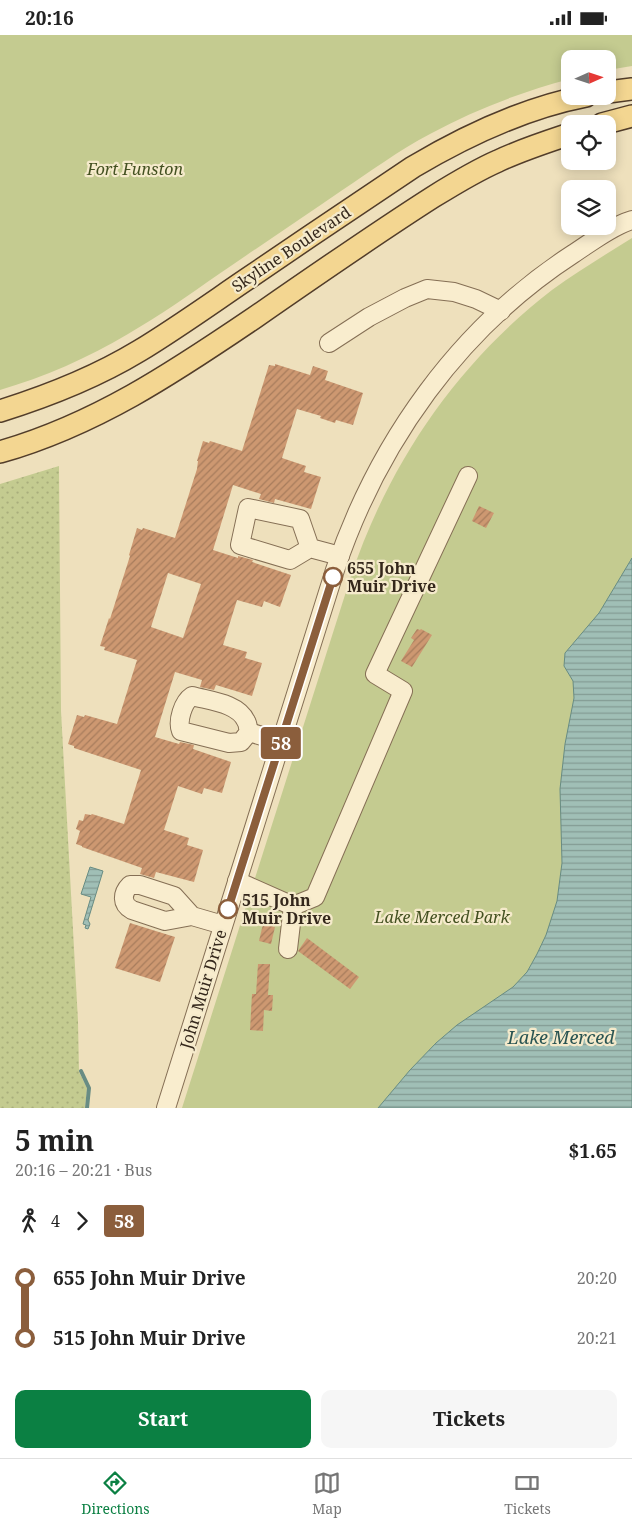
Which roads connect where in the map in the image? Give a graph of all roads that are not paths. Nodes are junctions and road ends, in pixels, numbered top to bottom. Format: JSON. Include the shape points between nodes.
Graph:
{"nodes":[{"id":1,"x":632,"y":89,"type":"edge"},
{"id":2,"x":616,"y":91,"type":"edge"},
{"id":3,"x":561,"y":102,"type":"edge"},
{"id":4,"x":632,"y":116,"type":"edge"},
{"id":5,"x":616,"y":120,"type":"edge"},
{"id":6,"x":632,"y":128,"type":"edge"},
{"id":7,"x":616,"y":129,"type":"edge"},
{"id":8,"x":561,"y":137,"type":"edge"},
{"id":9,"x":630,"y":222,"type":"edge"},
{"id":10,"x":501,"y":311,"type":"junction"},
{"id":11,"x":329,"y":343,"type":"dead end"},
{"id":12,"x":0,"y":411,"type":"edge"},
{"id":13,"x":0,"y":452,"type":"edge"},
{"id":14,"x":468,"y":477,"type":"dead end"},
{"id":15,"x":310,"y":548,"type":"dead end"},
{"id":16,"x":340,"y":556,"type":"junction"},
{"id":17,"x":249,"y":733,"type":"dead end"},
{"id":18,"x":281,"y":743,"type":"junction"},
{"id":19,"x":237,"y":881,"type":"junction"},
{"id":20,"x":293,"y":906,"type":"junction"},
{"id":21,"x":192,"y":916,"type":"dead end"},
{"id":22,"x":223,"y":925,"type":"junction"},
{"id":23,"x":288,"y":949,"type":"dead end"},
{"id":24,"x":166,"y":1108,"type":"edge"}],
"edges":[{"from":1,"to":2,"type":"main road"},
{"from":3,"to":12,"type":"main road","name":"Skyline Boulevard","via":[[518,115],[438,152],[139,351],[68,386]]},
{"from":4,"to":5,"type":"main road"},
{"from":6,"to":7,"type":"main road"},
{"from":8,"to":13,"type":"main road","via":[[498,161],[433,197],[188,363],[133,396],[67,429]]},
{"from":9,"to":10,"type":"street","name":"John Muir Drive","via":[[564,260]]},
{"from":10,"to":11,"type":"street","via":[[454,292],[427,289],[369,317]]},
{"from":10,"to":16,"type":"street","name":"John Muir Drive","via":[[450,363],[408,419],[372,481]]},
{"from":14,"to":20,"type":"street","via":[[375,674],[403,691],[314,897]]},
{"from":15,"to":16,"type":"street"},
{"from":16,"to":18,"type":"street","name":"John Muir Drive"},
{"from":17,"to":18,"type":"street"},
{"from":18,"to":19,"type":"street","name":"John Muir Drive"},
{"from":19,"to":20,"type":"street"},
{"from":19,"to":22,"type":"street","name":"John Muir Drive"},
{"from":20,"to":23,"type":"street"},
{"from":21,"to":22,"type":"street"},
{"from":22,"to":24,"type":"street","name":"John Muir Drive"}]}
